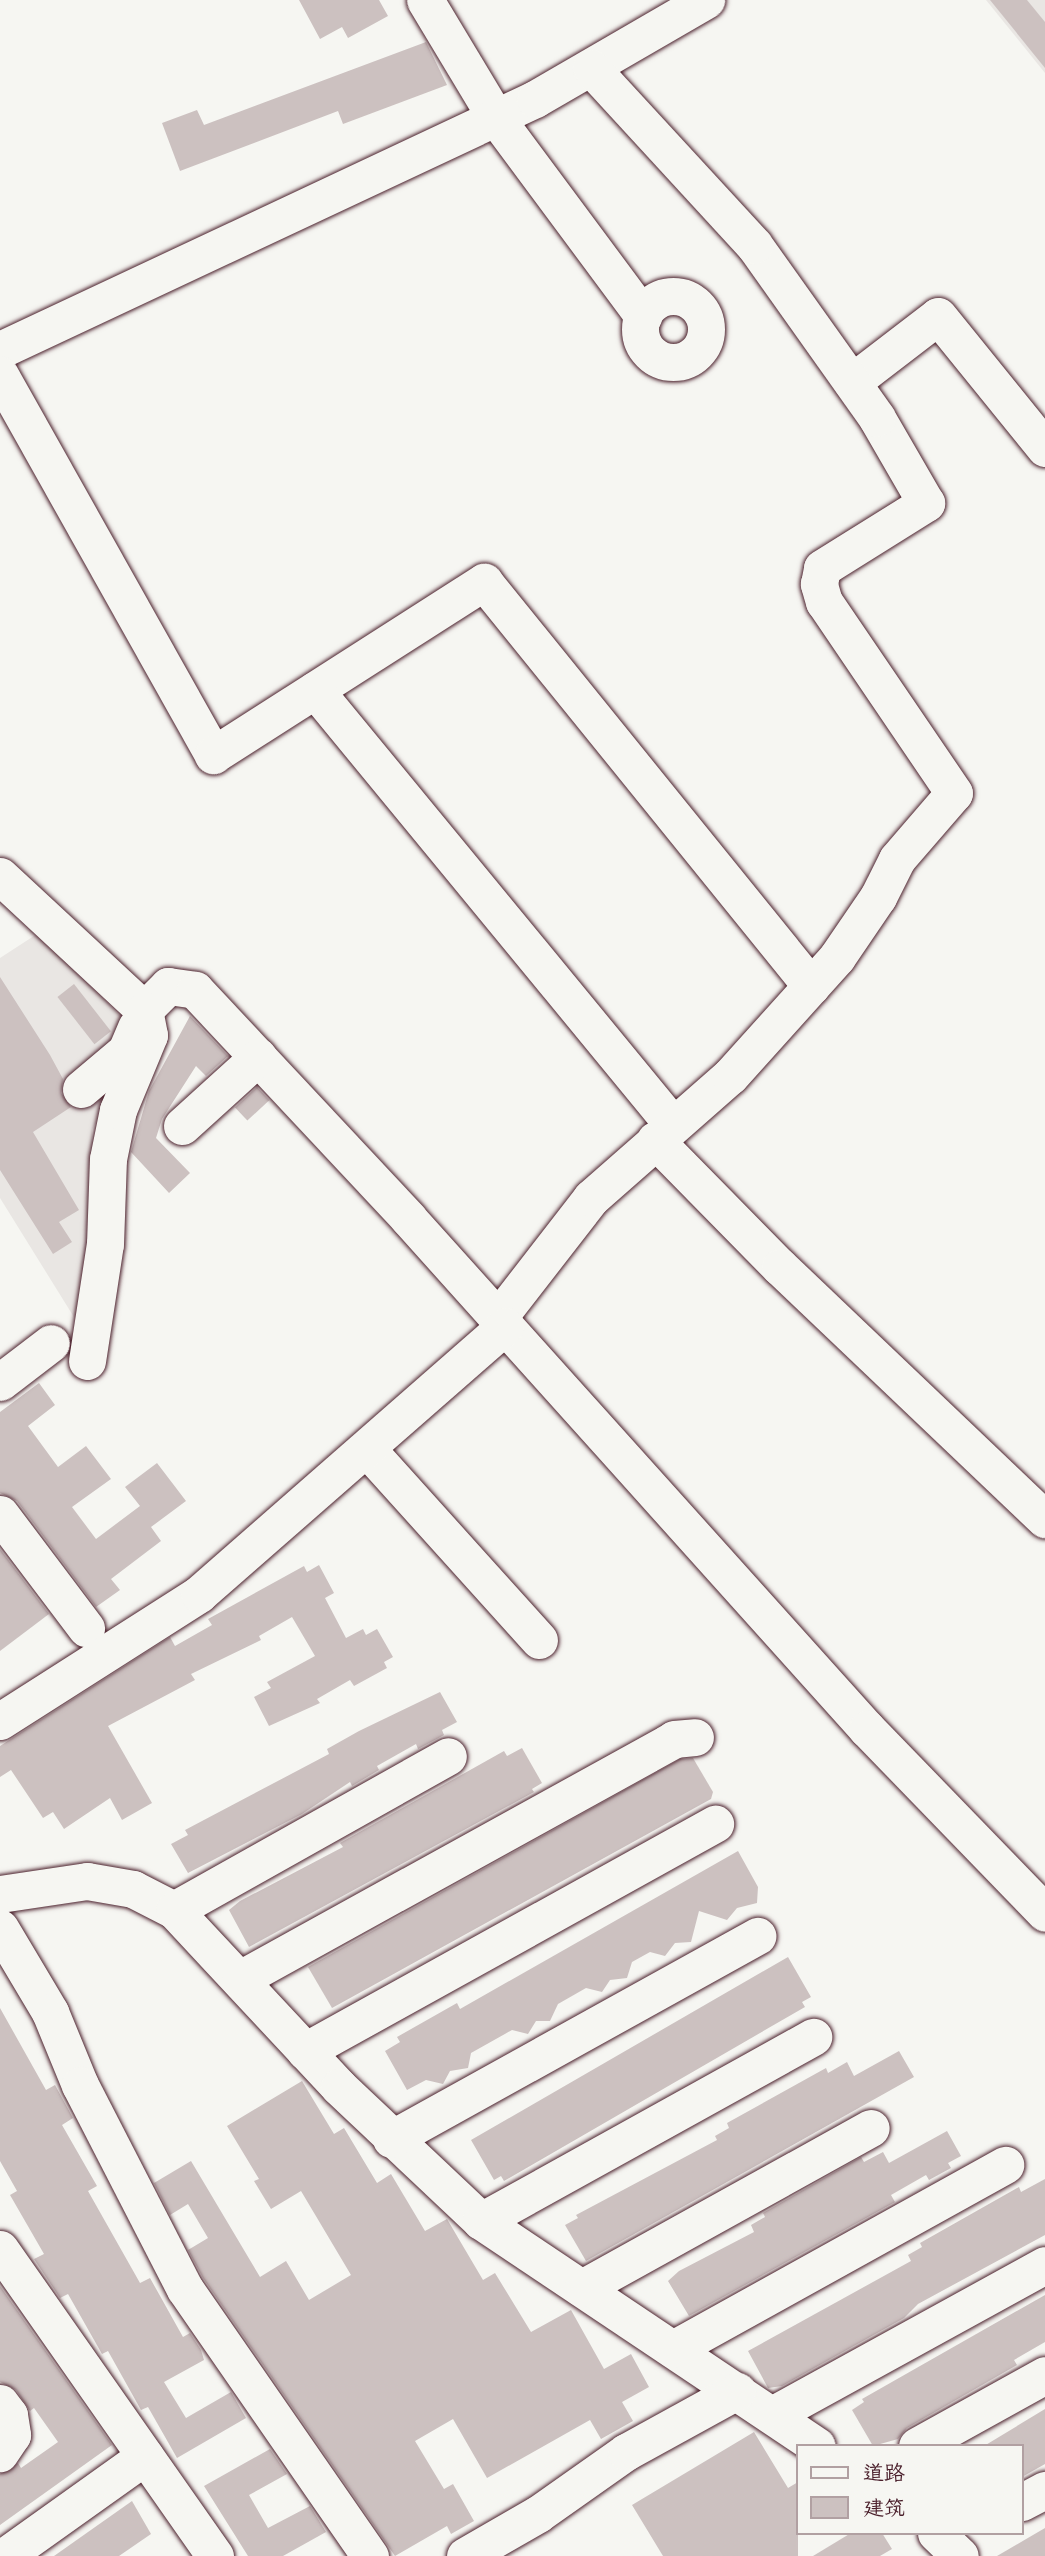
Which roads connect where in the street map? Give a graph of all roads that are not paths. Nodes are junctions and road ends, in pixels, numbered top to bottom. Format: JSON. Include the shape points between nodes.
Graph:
{"nodes":[{"id":1,"x":425,"y":0,"type":"edge"},
{"id":2,"x":706,"y":0,"type":"edge"},
{"id":3,"x":591,"y":68,"type":"junction"},
{"id":4,"x":496,"y":118,"type":"junction"},
{"id":5,"x":643,"y":316,"type":"dead end"},
{"id":6,"x":0,"y":350,"type":"edge"},
{"id":7,"x":0,"y":375,"type":"edge"},
{"id":8,"x":852,"y":382,"type":"junction"},
{"id":9,"x":1045,"y":448,"type":"edge"},
{"id":10,"x":315,"y":690,"type":"junction"},
{"id":11,"x":0,"y":876,"type":"edge"},
{"id":12,"x":811,"y":986,"type":"junction"},
{"id":13,"x":144,"y":1010,"type":"junction"},
{"id":14,"x":258,"y":1057,"type":"junction"},
{"id":15,"x":81,"y":1089,"type":"dead end"},
{"id":16,"x":182,"y":1126,"type":"dead end"},
{"id":17,"x":664,"y":1133,"type":"junction"},
{"id":18,"x":501,"y":1322,"type":"junction"},
{"id":19,"x":51,"y":1343,"type":"dead end"},
{"id":20,"x":87,"y":1361,"type":"dead end"},
{"id":21,"x":0,"y":1382,"type":"edge"},
{"id":22,"x":367,"y":1449,"type":"junction"},
{"id":23,"x":0,"y":1514,"type":"edge"},
{"id":24,"x":1045,"y":1519,"type":"edge"},
{"id":25,"x":86,"y":1628,"type":"dead end"},
{"id":26,"x":540,"y":1640,"type":"dead end"},
{"id":27,"x":2,"y":1716,"type":"edge"},
{"id":28,"x":695,"y":1737,"type":"dead end"},
{"id":29,"x":448,"y":1756,"type":"dead end"},
{"id":30,"x":715,"y":1824,"type":"dead end"},
{"id":31,"x":0,"y":1894,"type":"edge"},
{"id":32,"x":174,"y":1910,"type":"junction"},
{"id":33,"x":1045,"y":1913,"type":"edge"},
{"id":34,"x":0,"y":1928,"type":"edge"},
{"id":35,"x":757,"y":1936,"type":"dead end"},
{"id":36,"x":240,"y":1979,"type":"junction"},
{"id":37,"x":813,"y":2036,"type":"dead end"},
{"id":38,"x":305,"y":2051,"type":"junction"},
{"id":39,"x":871,"y":2128,"type":"dead end"},
{"id":40,"x":391,"y":2139,"type":"junction"},
{"id":41,"x":1005,"y":2165,"type":"dead end"},
{"id":42,"x":481,"y":2221,"type":"junction"},
{"id":43,"x":2,"y":2255,"type":"edge"},
{"id":44,"x":1045,"y":2264,"type":"edge"},
{"id":45,"x":582,"y":2288,"type":"junction"},
{"id":46,"x":673,"y":2349,"type":"junction"},
{"id":47,"x":1045,"y":2375,"type":"edge"},
{"id":48,"x":737,"y":2391,"type":"junction"},
{"id":49,"x":0,"y":2403,"type":"edge"},
{"id":50,"x":772,"y":2415,"type":"junction"},
{"id":51,"x":814,"y":2444,"type":"edge"},
{"id":52,"x":921,"y":2444,"type":"edge"},
{"id":53,"x":0,"y":2453,"type":"edge"},
{"id":54,"x":145,"y":2456,"type":"junction"},
{"id":55,"x":1045,"y":2490,"type":"edge"},
{"id":56,"x":1024,"y":2501,"type":"edge"},
{"id":57,"x":5,"y":2556,"type":"edge"},
{"id":58,"x":215,"y":2556,"type":"edge"},
{"id":59,"x":370,"y":2556,"type":"edge"},
{"id":60,"x":465,"y":2556,"type":"edge"}],
"edges":[{"from":1,"to":4,"type":"street"},
{"from":2,"to":3,"type":"street"},
{"from":3,"to":4,"type":"street"},
{"from":3,"to":8,"type":"street","via":[[754,245]]},
{"from":4,"to":5,"type":"street"},
{"from":4,"to":6,"type":"street"},
{"from":7,"to":10,"type":"street","via":[[213,755]]},
{"from":8,"to":9,"type":"street","via":[[938,316]]},
{"from":8,"to":12,"type":"street","via":[[926,503],[822,568],[820,594],[954,793],[897,859],[856,932]]},
{"from":10,"to":12,"type":"street","via":[[484,582]]},
{"from":10,"to":17,"type":"street"},
{"from":11,"to":13,"type":"street"},
{"from":12,"to":17,"type":"street","via":[[730,1076]]},
{"from":13,"to":14,"type":"street","via":[[168,986],[195,990]]},
{"from":13,"to":15,"type":"street","via":[[126,1051]]},
{"from":13,"to":20,"type":"street","via":[[149,1035],[118,1110],[108,1158],[105,1244]]},
{"from":14,"to":16,"type":"street"},
{"from":14,"to":18,"type":"street"},
{"from":17,"to":18,"type":"street","via":[[591,1198]]},
{"from":17,"to":24,"type":"street","via":[[780,1267]]},
{"from":18,"to":22,"type":"street"},
{"from":18,"to":33,"type":"street","via":[[867,1729]]},
{"from":19,"to":21,"type":"street"},
{"from":22,"to":26,"type":"street"},
{"from":22,"to":27,"type":"street","via":[[199,1594]]},
{"from":23,"to":25,"type":"street"},
{"from":28,"to":36,"type":"street","via":[[674,1739]]},
{"from":29,"to":32,"type":"street"},
{"from":30,"to":38,"type":"street"},
{"from":31,"to":32,"type":"street","via":[[87,1881],[133,1889]]},
{"from":32,"to":36,"type":"street"},
{"from":34,"to":59,"type":"street","via":[[50,2012],[80,2085],[185,2288]]},
{"from":35,"to":40,"type":"street"},
{"from":36,"to":38,"type":"street"},
{"from":37,"to":42,"type":"street"},
{"from":38,"to":40,"type":"street"},
{"from":39,"to":45,"type":"street"},
{"from":40,"to":42,"type":"street"},
{"from":41,"to":46,"type":"street"},
{"from":42,"to":45,"type":"street"},
{"from":43,"to":54,"type":"street"},
{"from":44,"to":50,"type":"street"},
{"from":45,"to":46,"type":"street"},
{"from":46,"to":48,"type":"street"},
{"from":47,"to":52,"type":"street"},
{"from":48,"to":50,"type":"street"},
{"from":48,"to":60,"type":"street","via":[[626,2452],[538,2514]]},
{"from":49,"to":53,"type":"street","via":[[9,2415],[12,2435]]},
{"from":50,"to":51,"type":"street"},
{"from":54,"to":57,"type":"street"},
{"from":54,"to":58,"type":"street"},
{"from":55,"to":56,"type":"street"}]}
